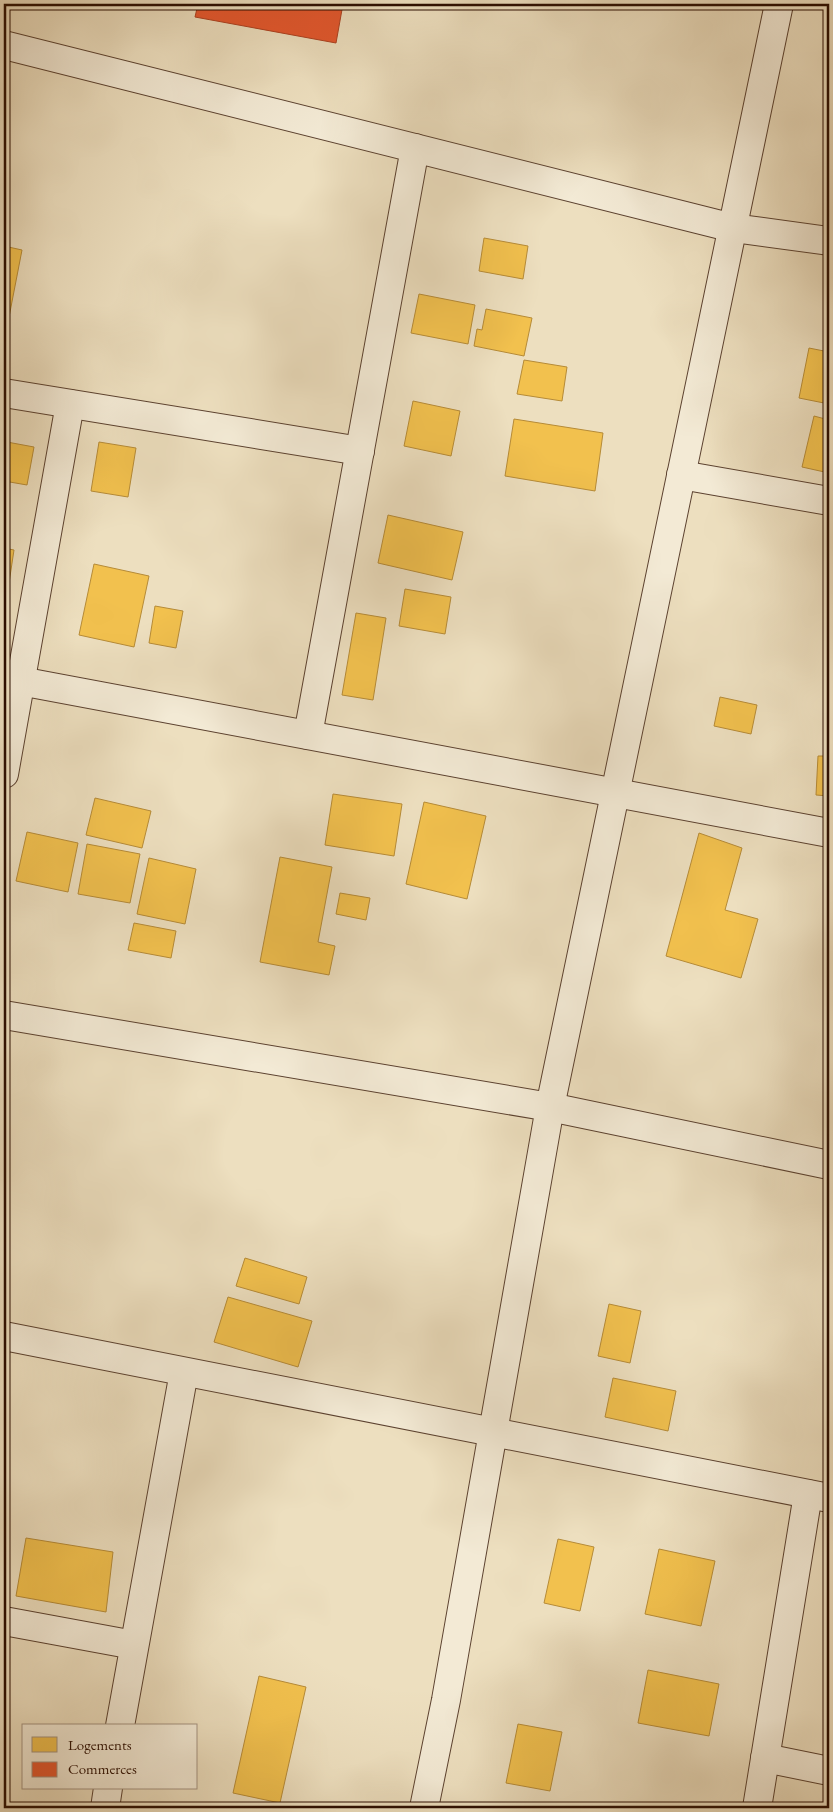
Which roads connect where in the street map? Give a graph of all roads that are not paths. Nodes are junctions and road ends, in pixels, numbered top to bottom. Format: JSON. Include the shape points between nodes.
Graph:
{"nodes":[{"id":1,"x":779,"y":4,"type":"edge"},
{"id":2,"x":4,"y":45,"type":"edge"},
{"id":3,"x":415,"y":148,"type":"junction"},
{"id":4,"x":733,"y":228,"type":"junction"},
{"id":5,"x":829,"y":241,"type":"edge"},
{"id":6,"x":4,"y":393,"type":"edge"},
{"id":7,"x":70,"y":404,"type":"junction"},
{"id":8,"x":360,"y":451,"type":"junction"},
{"id":9,"x":682,"y":475,"type":"junction"},
{"id":10,"x":829,"y":501,"type":"edge"},
{"id":11,"x":20,"y":681,"type":"junction"},
{"id":12,"x":308,"y":735,"type":"junction"},
{"id":13,"x":4,"y":774,"type":"edge"},
{"id":14,"x":615,"y":793,"type":"junction"},
{"id":15,"x":829,"y":833,"type":"edge"},
{"id":16,"x":4,"y":1015,"type":"edge"},
{"id":17,"x":550,"y":1107,"type":"junction"},
{"id":18,"x":829,"y":1165,"type":"edge"},
{"id":19,"x":4,"y":1336,"type":"edge"},
{"id":20,"x":184,"y":1372,"type":"junction"},
{"id":21,"x":493,"y":1432,"type":"junction"},
{"id":22,"x":819,"y":1496,"type":"edge"},
{"id":23,"x":4,"y":1621,"type":"edge"},
{"id":24,"x":134,"y":1645,"type":"junction"},
{"id":25,"x":120,"y":1724,"type":"edge"},
{"id":26,"x":765,"y":1758,"type":"junction"},
{"id":27,"x":829,"y":1771,"type":"edge"},
{"id":28,"x":108,"y":1790,"type":"edge"},
{"id":29,"x":105,"y":1808,"type":"edge"},
{"id":30,"x":424,"y":1808,"type":"edge"},
{"id":31,"x":757,"y":1808,"type":"edge"}],
"edges":[{"from":1,"to":4,"type":"street"},
{"from":2,"to":3,"type":"street"},
{"from":3,"to":4,"type":"street"},
{"from":3,"to":8,"type":"street"},
{"from":4,"to":5,"type":"street"},
{"from":4,"to":9,"type":"street"},
{"from":6,"to":7,"type":"street"},
{"from":7,"to":8,"type":"street"},
{"from":7,"to":11,"type":"street"},
{"from":8,"to":12,"type":"street"},
{"from":9,"to":10,"type":"street"},
{"from":9,"to":14,"type":"street"},
{"from":11,"to":12,"type":"street"},
{"from":11,"to":13,"type":"street"},
{"from":12,"to":14,"type":"street"},
{"from":14,"to":15,"type":"street"},
{"from":14,"to":17,"type":"street"},
{"from":16,"to":17,"type":"street"},
{"from":17,"to":18,"type":"street"},
{"from":17,"to":21,"type":"street"},
{"from":19,"to":20,"type":"street"},
{"from":20,"to":21,"type":"street"},
{"from":20,"to":24,"type":"street"},
{"from":21,"to":22,"type":"street"},
{"from":21,"to":30,"type":"street"},
{"from":22,"to":26,"type":"street"},
{"from":23,"to":24,"type":"street"},
{"from":24,"to":25,"type":"street"},
{"from":26,"to":27,"type":"street"},
{"from":26,"to":31,"type":"street"},
{"from":28,"to":29,"type":"street"}]}
